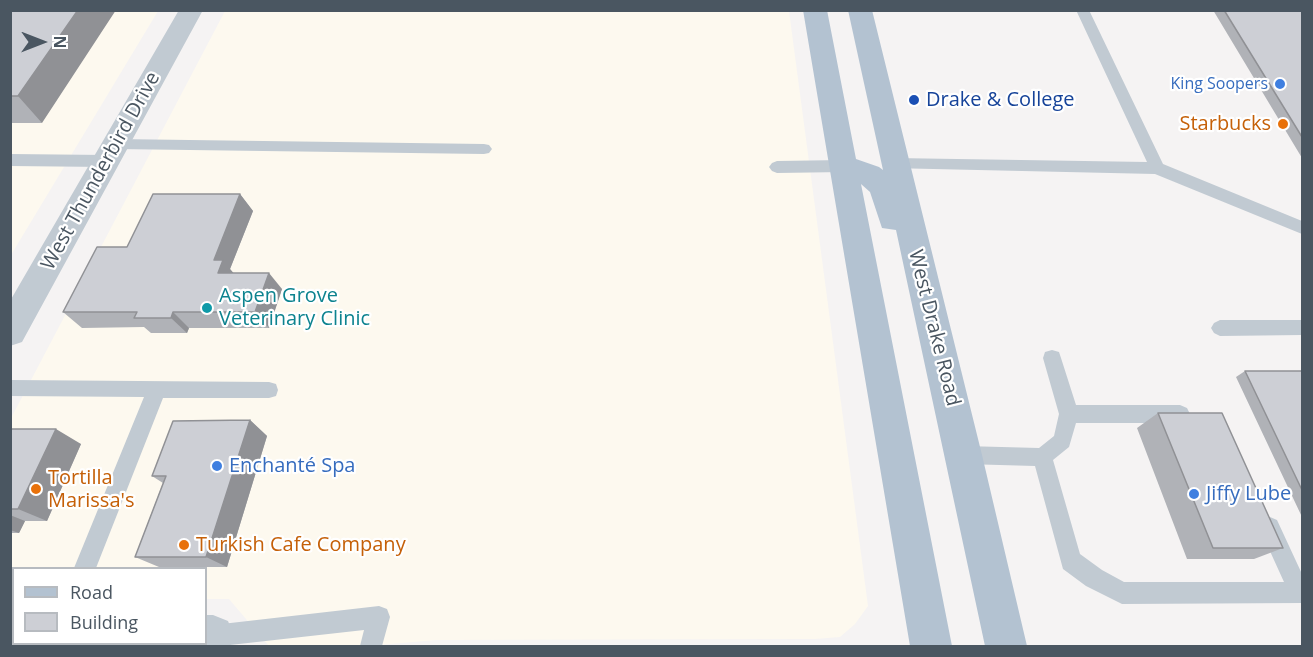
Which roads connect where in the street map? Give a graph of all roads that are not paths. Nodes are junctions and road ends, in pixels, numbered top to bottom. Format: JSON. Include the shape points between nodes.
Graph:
{"nodes":[{"id":1,"x":191,"y":10,"type":"edge"},
{"id":2,"x":860,"y":10,"type":"edge"},
{"id":3,"x":1082,"y":10,"type":"edge"},
{"id":4,"x":818,"y":22,"type":"edge"},
{"id":5,"x":484,"y":149,"type":"dead end"},
{"id":6,"x":111,"y":152,"type":"junction"},
{"id":7,"x":10,"y":160,"type":"edge"},
{"id":8,"x":894,"y":164,"type":"junction"},
{"id":9,"x":844,"y":166,"type":"junction"},
{"id":10,"x":777,"y":167,"type":"dead end"},
{"id":11,"x":1157,"y":168,"type":"junction"},
{"id":12,"x":1302,"y":228,"type":"edge"},
{"id":13,"x":924,"y":287,"type":"junction"},
{"id":14,"x":1220,"y":328,"type":"dead end"},
{"id":15,"x":1302,"y":328,"type":"edge"},
{"id":16,"x":10,"y":332,"type":"edge"},
{"id":17,"x":1052,"y":358,"type":"dead end"},
{"id":18,"x":10,"y":388,"type":"edge"},
{"id":19,"x":157,"y":389,"type":"junction"},
{"id":20,"x":269,"y":390,"type":"dead end"},
{"id":21,"x":1069,"y":414,"type":"junction"},
{"id":22,"x":1196,"y":414,"type":"edge"},
{"id":23,"x":964,"y":455,"type":"junction"},
{"id":24,"x":1042,"y":457,"type":"junction"},
{"id":25,"x":1262,"y":509,"type":"edge"},
{"id":26,"x":85,"y":567,"type":"edge"},
{"id":27,"x":209,"y":636,"type":"edge"},
{"id":28,"x":371,"y":646,"type":"edge"},
{"id":29,"x":931,"y":646,"type":"edge"},
{"id":30,"x":1006,"y":646,"type":"edge"}],
"edges":[{"from":1,"to":6,"type":"street","name":"West Thunderbird Drive"},
{"from":2,"to":8,"type":"main road","name":"West Drake Road"},
{"from":3,"to":11,"type":"lane"},
{"from":4,"to":8,"type":"main road","via":[[862,127],[878,153]]},
{"from":4,"to":9,"type":"main road"},
{"from":5,"to":6,"type":"lane"},
{"from":6,"to":7,"type":"lane"},
{"from":6,"to":16,"type":"street","name":"West Thunderbird Drive"},
{"from":8,"to":11,"type":"lane"},
{"from":8,"to":13,"type":"main road","name":"West Drake Road"},
{"from":9,"to":10,"type":"lane"},
{"from":9,"to":13,"type":"main road","via":[[869,174],[883,187],[900,240]]},
{"from":9,"to":29,"type":"main road"},
{"from":11,"to":12,"type":"lane"},
{"from":13,"to":23,"type":"main road","name":"West Drake Road"},
{"from":14,"to":15,"type":"lane"},
{"from":17,"to":21,"type":"lane"},
{"from":18,"to":19,"type":"lane"},
{"from":19,"to":20,"type":"lane"},
{"from":19,"to":26,"type":"lane"},
{"from":21,"to":22,"type":"lane"},
{"from":21,"to":24,"type":"lane","via":[[1062,441]]},
{"from":23,"to":24,"type":"lane"},
{"from":23,"to":30,"type":"main road","name":"West Drake Road"},
{"from":24,"to":25,"type":"lane","via":[[1071,561],[1122,593],[1300,593]]},
{"from":27,"to":28,"type":"lane","via":[[379,617]]}]}
